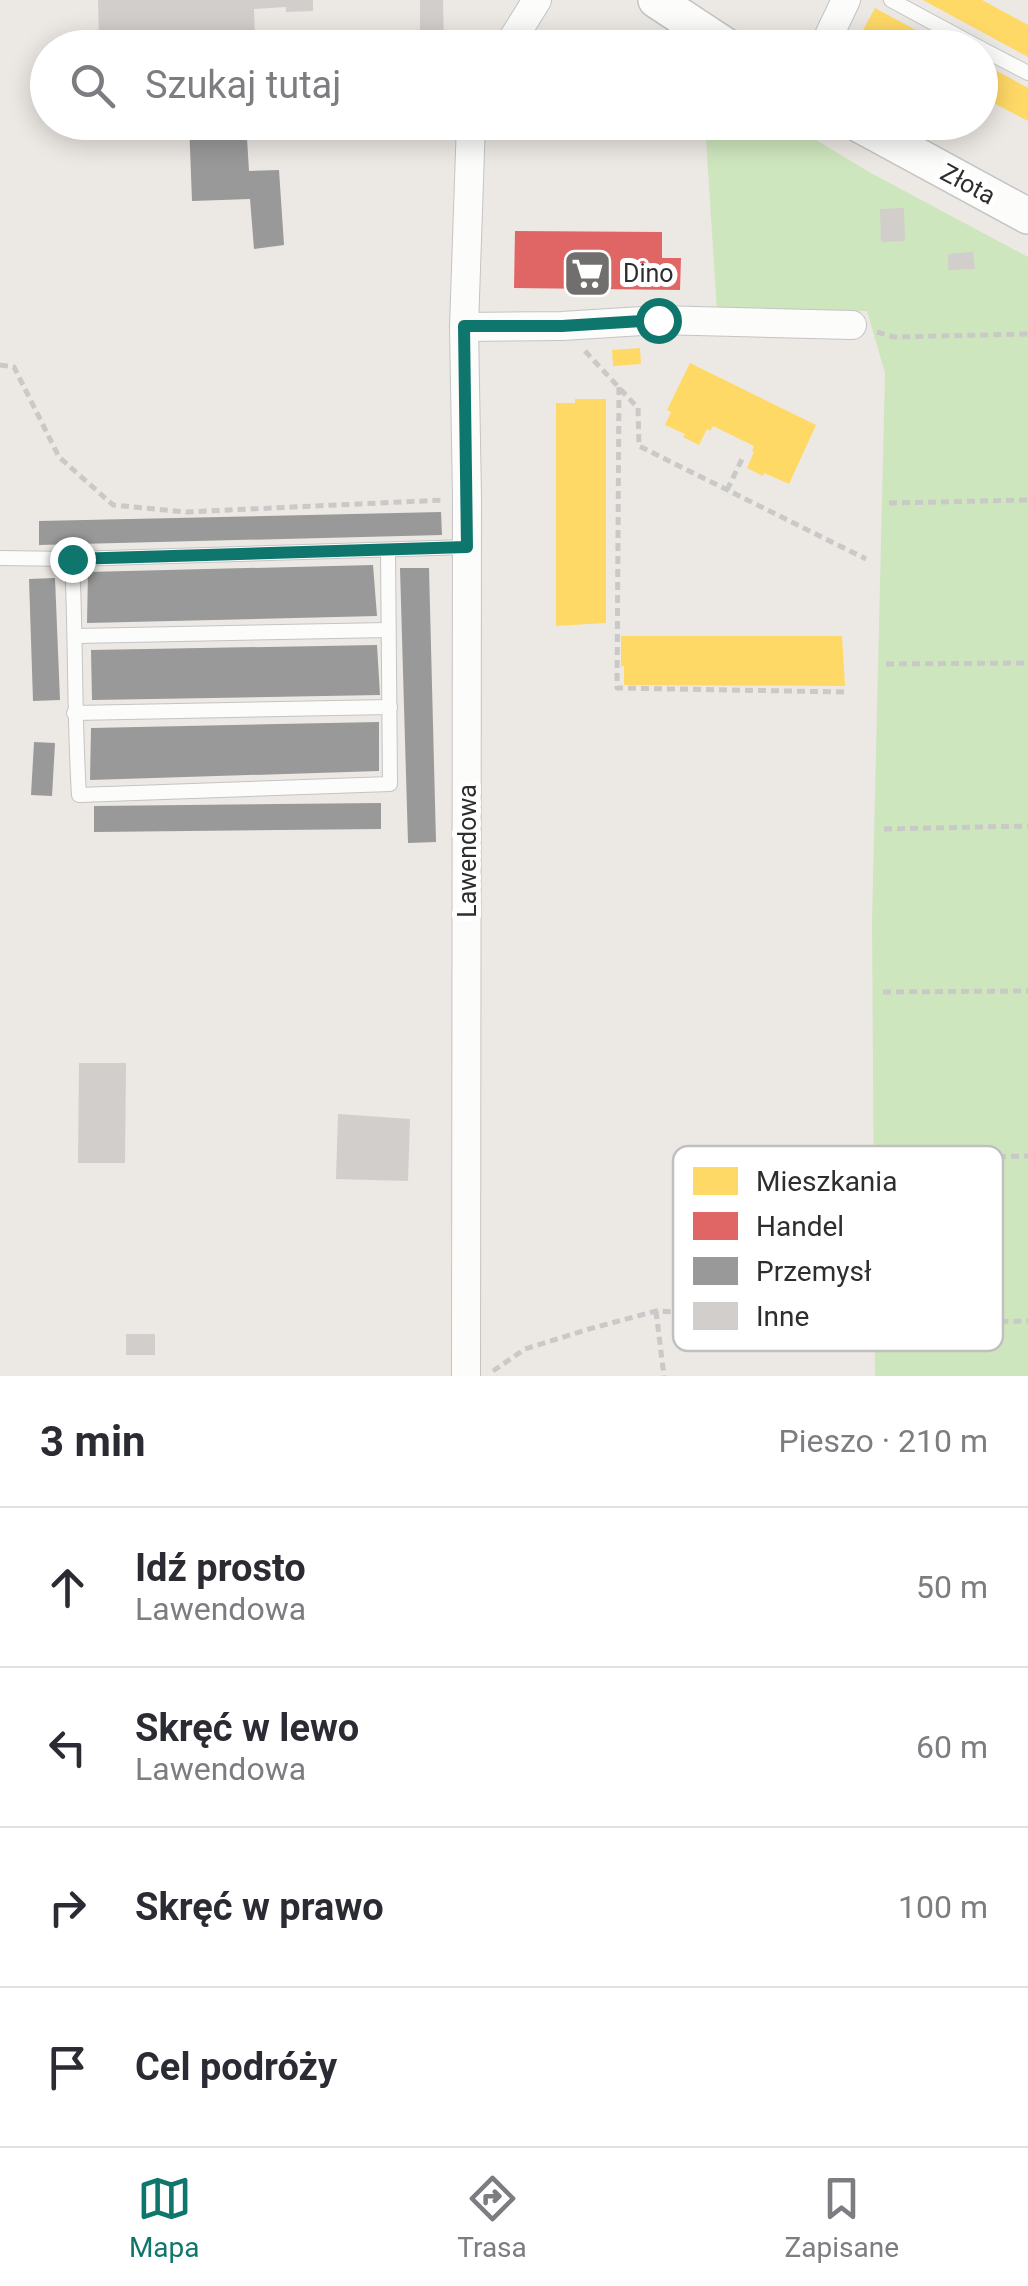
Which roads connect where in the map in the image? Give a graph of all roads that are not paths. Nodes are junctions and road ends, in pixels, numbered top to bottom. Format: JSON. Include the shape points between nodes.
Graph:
{"nodes":[{"id":1,"x":537,"y":0,"type":"edge"},
{"id":2,"x":656,"y":0,"type":"edge"},
{"id":3,"x":846,"y":0,"type":"edge"},
{"id":4,"x":890,"y":0,"type":"edge"},
{"id":5,"x":518,"y":30,"type":"edge"},
{"id":6,"x":702,"y":30,"type":"edge"},
{"id":7,"x":832,"y":30,"type":"edge"},
{"id":8,"x":946,"y":30,"type":"edge"},
{"id":9,"x":998,"y":57,"type":"edge"},
{"id":10,"x":1028,"y":73,"type":"edge"},
{"id":11,"x":470,"y":140,"type":"edge"},
{"id":12,"x":888,"y":140,"type":"edge"},
{"id":13,"x":1028,"y":216,"type":"edge"},
{"id":14,"x":852,"y":325,"type":"road end"},
{"id":15,"x":464,"y":326,"type":"junction"},
{"id":16,"x":467,"y":547,"type":"junction"},
{"id":17,"x":388,"y":550,"type":"junction"},
{"id":18,"x":0,"y":558,"type":"edge"},
{"id":19,"x":72,"y":559,"type":"junction"},
{"id":20,"x":388,"y":630,"type":"junction"},
{"id":21,"x":76,"y":636,"type":"junction"},
{"id":22,"x":390,"y":707,"type":"junction"},
{"id":23,"x":74,"y":713,"type":"junction"},
{"id":24,"x":466,"y":1376,"type":"edge"}],
"edges":[{"from":1,"to":5,"type":"street"},
{"from":2,"to":6,"type":"street"},
{"from":3,"to":7,"type":"street"},
{"from":4,"to":8,"type":"lane"},
{"from":9,"to":10,"type":"lane"},
{"from":11,"to":15,"type":"street","name":"Lawendowa"},
{"from":12,"to":13,"type":"street","name":"Złota"},
{"from":14,"to":15,"type":"street","via":[[658,320]]},
{"from":15,"to":16,"type":"street","name":"Lawendowa"},
{"from":16,"to":17,"type":"lane"},
{"from":16,"to":24,"type":"street","name":"Lawendowa"},
{"from":17,"to":19,"type":"lane"},
{"from":17,"to":20,"type":"lane"},
{"from":18,"to":19,"type":"lane"},
{"from":19,"to":21,"type":"lane"},
{"from":20,"to":21,"type":"lane"},
{"from":20,"to":22,"type":"lane"},
{"from":21,"to":23,"type":"lane"},
{"from":22,"to":23,"type":"lane"},
{"from":22,"to":23,"type":"lane","via":[[390,784],[79,795]]}]}
